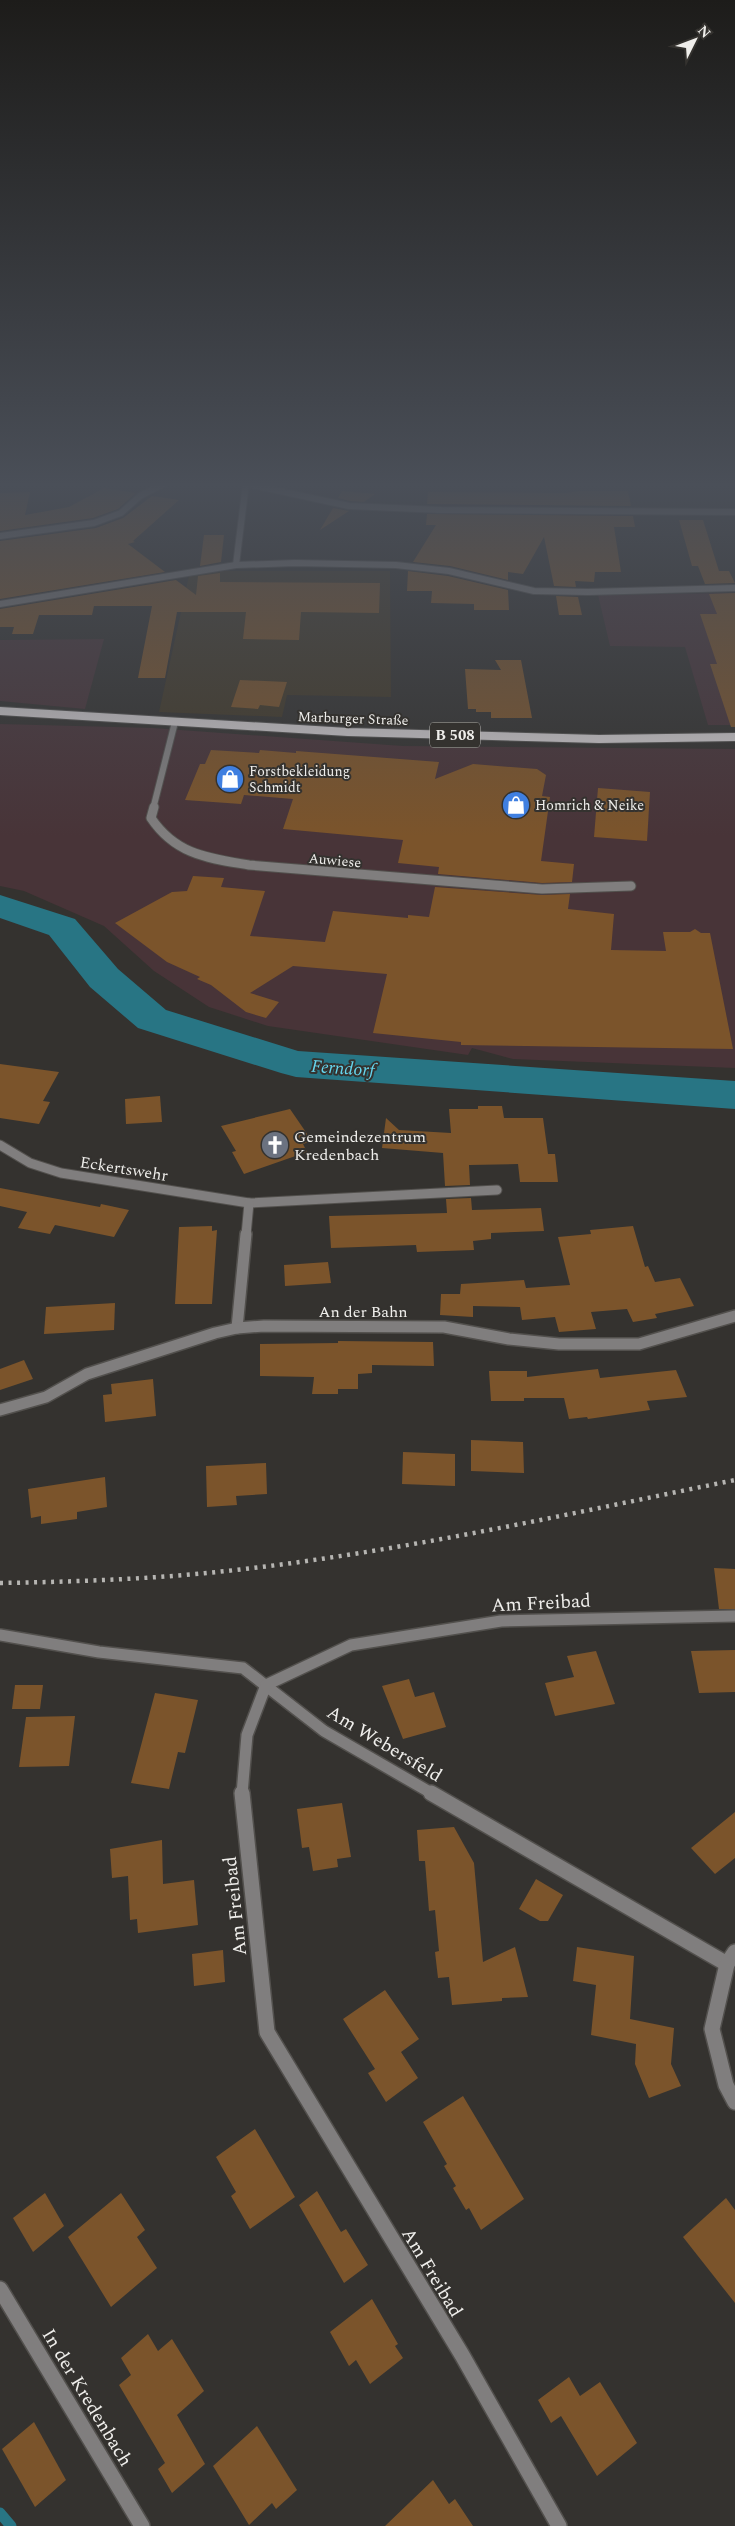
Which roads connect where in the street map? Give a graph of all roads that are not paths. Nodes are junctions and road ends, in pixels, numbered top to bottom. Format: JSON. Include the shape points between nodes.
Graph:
{"nodes":[{"id":1,"x":25,"y":600,"type":"edge"},
{"id":2,"x":0,"y":604,"type":"edge"},
{"id":3,"x":0,"y":711,"type":"edge"},
{"id":4,"x":175,"y":722,"type":"junction"},
{"id":5,"x":735,"y":737,"type":"edge"},
{"id":6,"x":631,"y":886,"type":"dead end"},
{"id":7,"x":0,"y":1145,"type":"edge"},
{"id":8,"x":497,"y":1190,"type":"dead end"},
{"id":9,"x":249,"y":1203,"type":"junction"},
{"id":10,"x":735,"y":1316,"type":"edge"},
{"id":11,"x":237,"y":1328,"type":"junction"},
{"id":12,"x":0,"y":1410,"type":"edge"},
{"id":13,"x":735,"y":1616,"type":"edge"},
{"id":14,"x":0,"y":1635,"type":"edge"},
{"id":15,"x":266,"y":1685,"type":"junction"},
{"id":16,"x":731,"y":1958,"type":"edge"},
{"id":17,"x":735,"y":2102,"type":"edge"},
{"id":18,"x":0,"y":2289,"type":"edge"},
{"id":19,"x":142,"y":2526,"type":"edge"},
{"id":20,"x":559,"y":2526,"type":"edge"}],
"edges":[{"from":1,"to":2,"type":"street"},
{"from":3,"to":4,"type":"main road","name":"Marburger Straße","number":"B 508"},
{"from":4,"to":5,"type":"main road","name":"Marburger Straße","number":"B 508","via":[[348,732],[598,739]]},
{"from":4,"to":6,"type":"street","name":"Auwiese","via":[[151,818],[166,837],[186,849],[214,859],[249,865],[542,890]]},
{"from":7,"to":9,"type":"street","name":"Eckertswehr","via":[[30,1163],[60,1173]]},
{"from":8,"to":9,"type":"street","name":"Eckertswehr"},
{"from":9,"to":11,"type":"street"},
{"from":10,"to":11,"type":"street","name":"An der Bahn","via":[[639,1344],[559,1344],[444,1327]]},
{"from":11,"to":12,"type":"street","name":"An der Bahn","via":[[87,1374],[46,1397]]},
{"from":13,"to":15,"type":"street","name":"Am Freibad","via":[[501,1621],[351,1645]]},
{"from":14,"to":15,"type":"street","name":"Am Webersfeld","via":[[99,1652],[243,1668]]},
{"from":15,"to":16,"type":"street","name":"Am Webersfeld","via":[[324,1731]]},
{"from":15,"to":20,"type":"street","name":"Am Freibad","via":[[247,1735],[242,1793],[267,2032],[462,2355]]},
{"from":16,"to":17,"type":"street","via":[[712,2029],[726,2085]]},
{"from":18,"to":19,"type":"street","name":"In der Kredenbach"}]}
